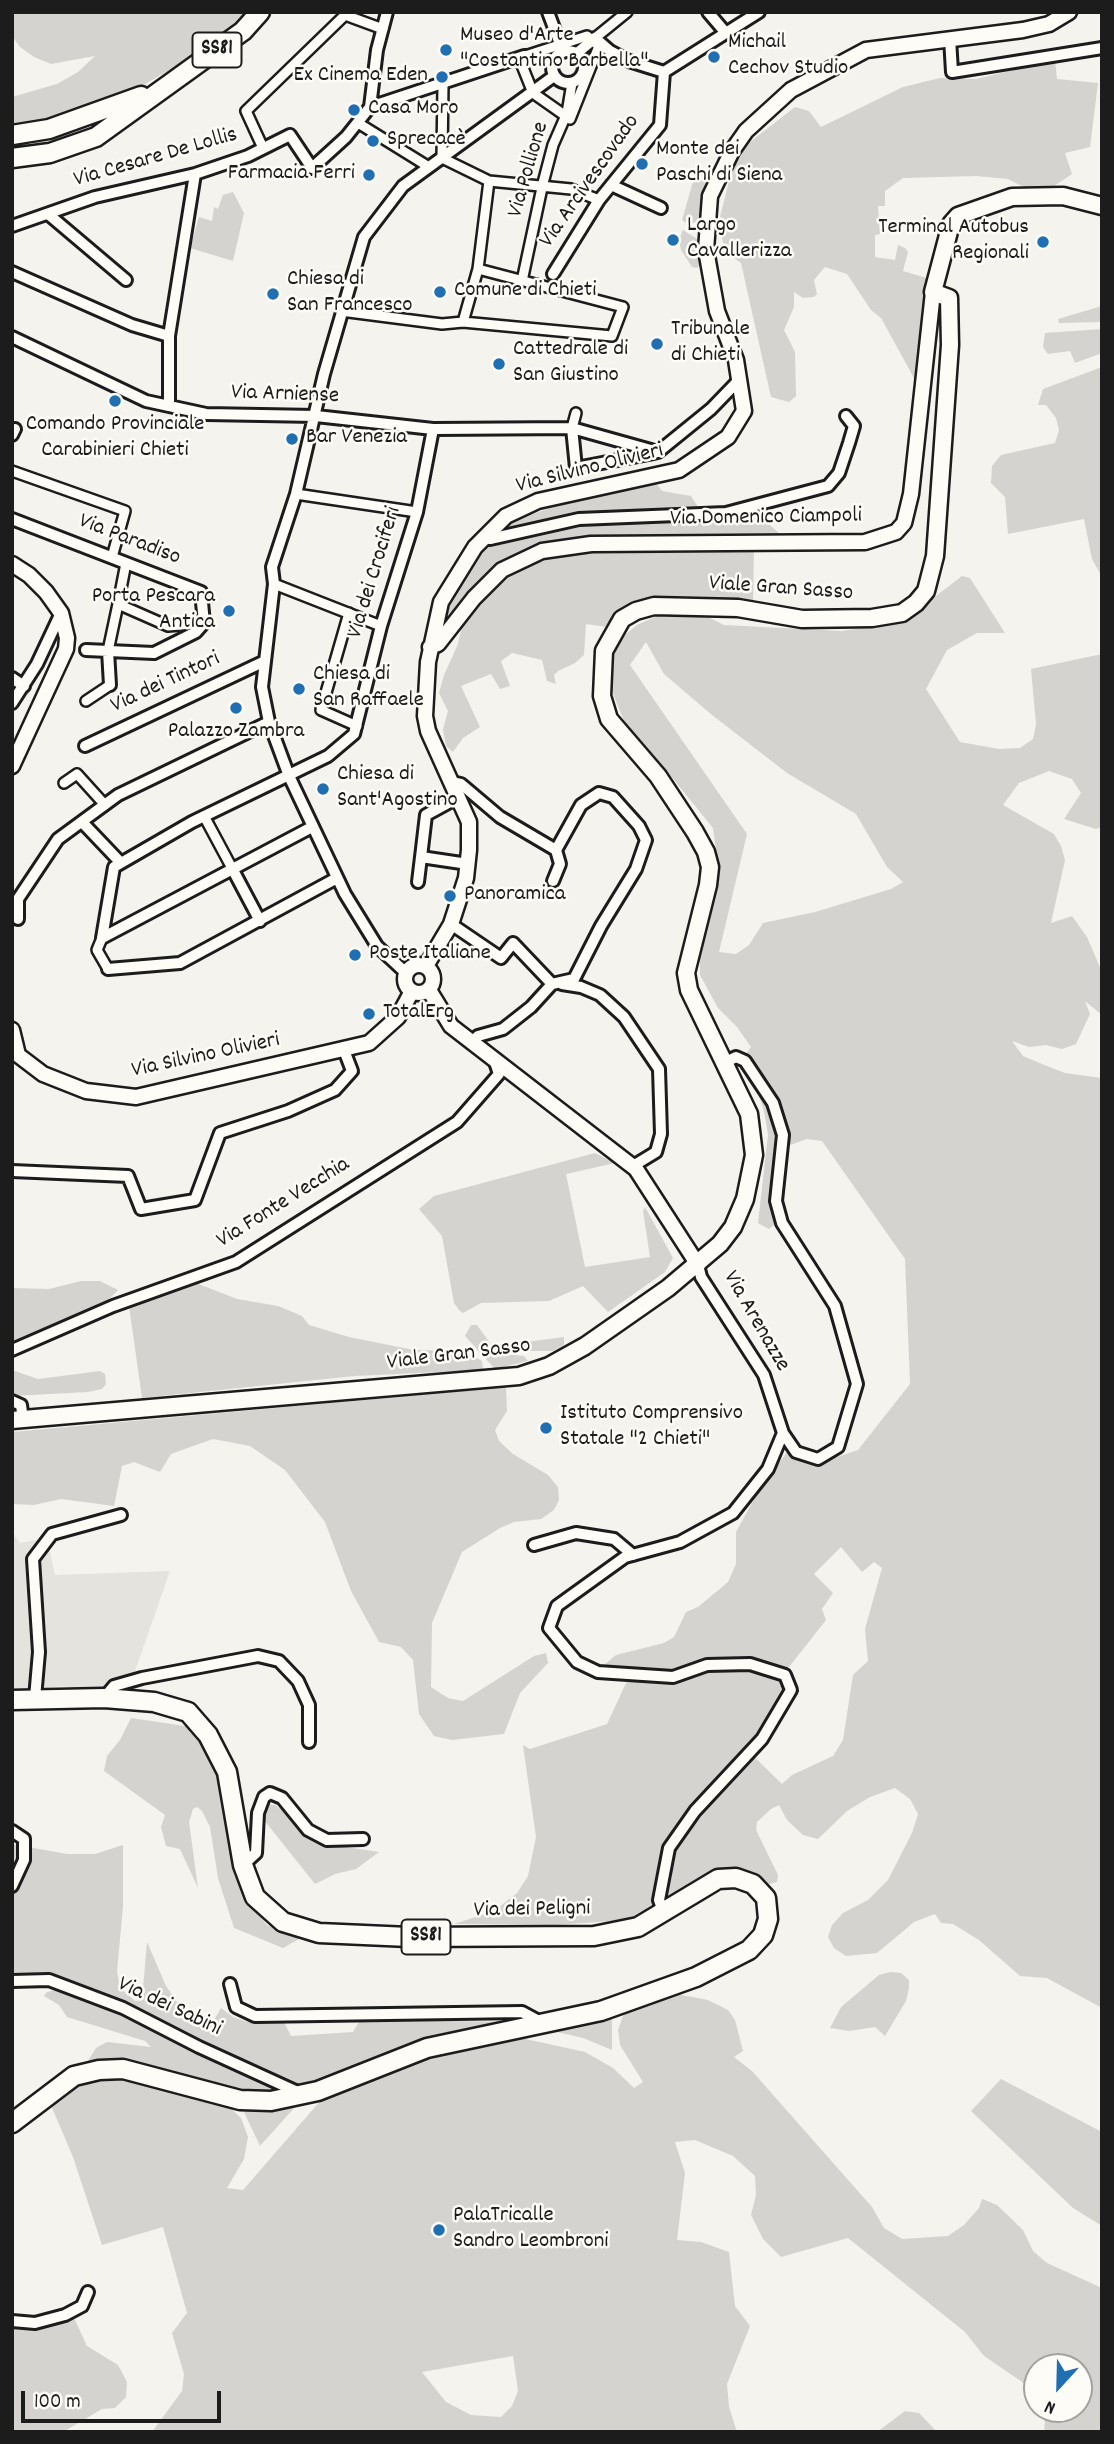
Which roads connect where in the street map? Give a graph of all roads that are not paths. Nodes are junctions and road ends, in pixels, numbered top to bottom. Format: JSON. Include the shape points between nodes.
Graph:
{"nodes":[{"id":1,"x":260,"y":12,"type":"edge"},
{"id":2,"x":387,"y":12,"type":"edge"},
{"id":3,"x":548,"y":12,"type":"edge"},
{"id":4,"x":627,"y":12,"type":"edge"},
{"id":5,"x":708,"y":12,"type":"edge"},
{"id":6,"x":759,"y":12,"type":"edge"},
{"id":7,"x":1069,"y":12,"type":"edge"},
{"id":8,"x":383,"y":29,"type":"junction"},
{"id":9,"x":725,"y":32,"type":"junction"},
{"id":10,"x":950,"y":38,"type":"junction"},
{"id":11,"x":594,"y":39,"type":"junction"},
{"id":12,"x":561,"y":48,"type":"junction"},
{"id":13,"x":1102,"y":48,"type":"edge"},
{"id":14,"x":576,"y":54,"type":"junction"},
{"id":15,"x":519,"y":58,"type":"junction"},
{"id":16,"x":553,"y":60,"type":"junction"},
{"id":17,"x":664,"y":72,"type":"junction"},
{"id":18,"x":554,"y":76,"type":"junction"},
{"id":19,"x":572,"y":83,"type":"junction"},
{"id":20,"x":170,"y":84,"type":"junction"},
{"id":21,"x":443,"y":84,"type":"junction"},
{"id":22,"x":533,"y":93,"type":"junction"},
{"id":23,"x":370,"y":107,"type":"junction"},
{"id":24,"x":566,"y":116,"type":"junction"},
{"id":25,"x":358,"y":123,"type":"junction"},
{"id":26,"x":12,"y":135,"type":"edge"},
{"id":27,"x":263,"y":148,"type":"junction"},
{"id":28,"x":12,"y":158,"type":"edge"},
{"id":29,"x":442,"y":158,"type":"junction"},
{"id":30,"x":429,"y":167,"type":"junction"},
{"id":31,"x":195,"y":174,"type":"junction"},
{"id":32,"x":489,"y":181,"type":"junction"},
{"id":33,"x":611,"y":185,"type":"junction"},
{"id":34,"x":542,"y":186,"type":"junction"},
{"id":35,"x":599,"y":200,"type":"junction"},
{"id":36,"x":1101,"y":205,"type":"edge"},
{"id":37,"x":661,"y":208,"type":"dead end"},
{"id":38,"x":48,"y":214,"type":"junction"},
{"id":39,"x":12,"y":226,"type":"edge"},
{"id":40,"x":478,"y":270,"type":"junction"},
{"id":41,"x":12,"y":272,"type":"edge"},
{"id":42,"x":553,"y":274,"type":"joint"},
{"id":43,"x":126,"y":280,"type":"dead end"},
{"id":44,"x":522,"y":281,"type":"junction"},
{"id":45,"x":545,"y":287,"type":"junction"},
{"id":46,"x":933,"y":292,"type":"junction"},
{"id":47,"x":341,"y":311,"type":"junction"},
{"id":48,"x":463,"y":322,"type":"junction"},
{"id":49,"x":12,"y":337,"type":"edge"},
{"id":50,"x":169,"y":337,"type":"junction"},
{"id":51,"x":739,"y":380,"type":"junction"},
{"id":52,"x":169,"y":405,"type":"junction"},
{"id":53,"x":576,"y":413,"type":"dead end"},
{"id":54,"x":316,"y":416,"type":"junction"},
{"id":55,"x":846,"y":416,"type":"dead end"},
{"id":56,"x":572,"y":428,"type":"junction"},
{"id":57,"x":433,"y":429,"type":"junction"},
{"id":58,"x":658,"y":452,"type":"junction"},
{"id":59,"x":12,"y":471,"type":"edge"},
{"id":60,"x":296,"y":494,"type":"junction"},
{"id":61,"x":417,"y":512,"type":"junction"},
{"id":62,"x":12,"y":519,"type":"edge"},
{"id":63,"x":484,"y":537,"type":"junction"},
{"id":64,"x":112,"y":557,"type":"junction"},
{"id":65,"x":126,"y":563,"type":"junction"},
{"id":66,"x":12,"y":565,"type":"edge"},
{"id":67,"x":274,"y":584,"type":"junction"},
{"id":68,"x":117,"y":604,"type":"junction"},
{"id":69,"x":61,"y":613,"type":"junction"},
{"id":70,"x":349,"y":613,"type":"junction"},
{"id":71,"x":204,"y":624,"type":"junction"},
{"id":72,"x":381,"y":626,"type":"junction"},
{"id":73,"x":430,"y":647,"type":"junction"},
{"id":74,"x":66,"y":649,"type":"junction"},
{"id":75,"x":108,"y":651,"type":"junction"},
{"id":76,"x":265,"y":661,"type":"junction"},
{"id":77,"x":12,"y":678,"type":"edge"},
{"id":78,"x":110,"y":685,"type":"joint"},
{"id":79,"x":24,"y":686,"type":"junction"},
{"id":80,"x":86,"y":701,"type":"dead end"},
{"id":81,"x":12,"y":703,"type":"edge"},
{"id":82,"x":269,"y":722,"type":"junction"},
{"id":83,"x":357,"y":726,"type":"junction"},
{"id":84,"x":85,"y":746,"type":"dead end"},
{"id":85,"x":12,"y":766,"type":"edge"},
{"id":86,"x":289,"y":776,"type":"junction"},
{"id":87,"x":451,"y":782,"type":"junction"},
{"id":88,"x":64,"y":783,"type":"dead end"},
{"id":89,"x":459,"y":797,"type":"junction"},
{"id":90,"x":105,"y":805,"type":"junction"},
{"id":91,"x":204,"y":816,"type":"junction"},
{"id":92,"x":82,"y":822,"type":"junction"},
{"id":93,"x":312,"y":827,"type":"junction"},
{"id":94,"x":555,"y":850,"type":"junction"},
{"id":95,"x":421,"y":856,"type":"junction"},
{"id":96,"x":468,"y":864,"type":"junction"},
{"id":97,"x":118,"y":865,"type":"junction"},
{"id":98,"x":233,"y":870,"type":"junction"},
{"id":99,"x":337,"y":878,"type":"junction"},
{"id":100,"x":553,"y":881,"type":"dead end"},
{"id":101,"x":418,"y":882,"type":"dead end"},
{"id":102,"x":18,"y":919,"type":"dead end"},
{"id":103,"x":260,"y":921,"type":"junction"},
{"id":104,"x":451,"y":924,"type":"junction"},
{"id":105,"x":102,"y":938,"type":"junction"},
{"id":106,"x":426,"y":966,"type":"junction"},
{"id":107,"x":108,"y":969,"type":"joint"},
{"id":108,"x":406,"y":973,"type":"junction"},
{"id":109,"x":557,"y":984,"type":"junction"},
{"id":110,"x":429,"y":990,"type":"junction"},
{"id":111,"x":412,"y":991,"type":"junction"},
{"id":112,"x":12,"y":1030,"type":"edge"},
{"id":113,"x":472,"y":1042,"type":"junction"},
{"id":114,"x":344,"y":1050,"type":"junction"},
{"id":115,"x":494,"y":1059,"type":"junction"},
{"id":116,"x":724,"y":1063,"type":"junction"},
{"id":117,"x":633,"y":1166,"type":"junction"},
{"id":118,"x":12,"y":1171,"type":"edge"},
{"id":119,"x":698,"y":1265,"type":"junction"},
{"id":120,"x":12,"y":1350,"type":"edge"},
{"id":121,"x":12,"y":1401,"type":"edge"},
{"id":122,"x":18,"y":1420,"type":"edge"},
{"id":123,"x":783,"y":1433,"type":"junction"},
{"id":124,"x":121,"y":1515,"type":"dead end"},
{"id":125,"x":534,"y":1545,"type":"dead end"},
{"id":126,"x":634,"y":1555,"type":"junction"},
{"id":127,"x":36,"y":1698,"type":"junction"},
{"id":128,"x":104,"y":1698,"type":"junction"},
{"id":129,"x":12,"y":1700,"type":"edge"},
{"id":130,"x":309,"y":1741,"type":"dead end"},
{"id":131,"x":12,"y":1831,"type":"edge"},
{"id":132,"x":363,"y":1839,"type":"dead end"},
{"id":133,"x":243,"y":1865,"type":"junction"},
{"id":134,"x":12,"y":1886,"type":"edge"},
{"id":135,"x":664,"y":1914,"type":"junction"},
{"id":136,"x":12,"y":1981,"type":"edge"},
{"id":137,"x":230,"y":1984,"type":"dead end"},
{"id":138,"x":537,"y":2026,"type":"junction"},
{"id":139,"x":302,"y":2094,"type":"junction"},
{"id":140,"x":12,"y":2123,"type":"edge"},
{"id":141,"x":88,"y":2292,"type":"dead end"},
{"id":142,"x":12,"y":2321,"type":"edge"}],
"edges":[{"from":1,"to":20,"type":"main road","number":"SS81","via":[[243,31]]},
{"from":2,"to":8,"type":"street"},
{"from":3,"to":12,"type":"street"},
{"from":4,"to":11,"type":"street"},
{"from":5,"to":9,"type":"street"},
{"from":6,"to":9,"type":"street"},
{"from":7,"to":10,"type":"street","via":[[1049,24],[1023,30]]},
{"from":8,"to":23,"type":"street"},
{"from":8,"to":27,"type":"street","via":[[345,15],[246,111]]},
{"from":9,"to":17,"type":"street"},
{"from":10,"to":13,"type":"street","via":[[952,72]]},
{"from":10,"to":51,"type":"street","via":[[866,50],[791,90],[746,131],[715,180],[706,250],[710,281]]},
{"from":11,"to":12,"type":"street","via":[[587,36]]},
{"from":11,"to":14,"type":"street"},
{"from":11,"to":17,"type":"street","via":[[629,61]]},
{"from":11,"to":24,"type":"street","via":[[599,46],[570,119]]},
{"from":12,"to":14,"type":"street"},
{"from":12,"to":15,"type":"street"},
{"from":12,"to":16,"type":"street"},
{"from":14,"to":19,"type":"street","via":[[584,67],[581,77]]},
{"from":15,"to":16,"type":"street"},
{"from":15,"to":21,"type":"street"},
{"from":15,"to":22,"type":"street"},
{"from":16,"to":18,"type":"street"},
{"from":17,"to":33,"type":"street","name":"Via Arcivescovado","via":[[660,125]]},
{"from":18,"to":19,"type":"street"},
{"from":18,"to":22,"type":"street"},
{"from":19,"to":24,"type":"street","name":"Via Pollione"},
{"from":20,"to":26,"type":"main road","via":[[49,129]]},
{"from":20,"to":28,"type":"main road","via":[[96,137],[50,153]]},
{"from":21,"to":23,"type":"street"},
{"from":21,"to":29,"type":"street"},
{"from":22,"to":24,"type":"street"},
{"from":22,"to":29,"type":"street"},
{"from":23,"to":25,"type":"street","name":"Via Cesare De Lollis"},
{"from":24,"to":34,"type":"street","name":"Via Pollione"},
{"from":25,"to":27,"type":"street","name":"Via Cesare De Lollis","via":[[312,168],[290,135]]},
{"from":25,"to":30,"type":"street"},
{"from":27,"to":31,"type":"street","name":"Via Cesare De Lollis"},
{"from":29,"to":30,"type":"street"},
{"from":29,"to":32,"type":"street"},
{"from":30,"to":47,"type":"street","via":[[403,186],[364,237]]},
{"from":31,"to":38,"type":"street","name":"Via Cesare De Lollis","via":[[95,197]]},
{"from":31,"to":50,"type":"street"},
{"from":32,"to":34,"type":"street"},
{"from":32,"to":40,"type":"street"},
{"from":33,"to":35,"type":"street","name":"Via Arcivescovado"},
{"from":33,"to":37,"type":"street"},
{"from":34,"to":35,"type":"street","via":[[571,189]]},
{"from":34,"to":44,"type":"street","name":"Via Pollione"},
{"from":35,"to":42,"type":"street","name":"Via Arcivescovado"},
{"from":36,"to":46,"type":"main road","via":[[1078,198],[1012,197],[957,216],[949,228]]},
{"from":38,"to":39,"type":"street","name":"Via Cesare De Lollis"},
{"from":38,"to":43,"type":"street"},
{"from":40,"to":44,"type":"street"},
{"from":40,"to":48,"type":"street"},
{"from":41,"to":50,"type":"street"},
{"from":42,"to":45,"type":"street"},
{"from":44,"to":45,"type":"street"},
{"from":45,"to":48,"type":"street","via":[[623,307],[612,336]]},
{"from":46,"to":73,"type":"street","name":"Via Domenico Ciampoli","via":[[911,494],[904,523],[896,532],[865,542],[591,544],[542,551],[502,570],[438,644]]},
{"from":46,"to":116,"type":"main road","name":"Viale Gran Sasso","via":[[949,298],[950,345],[935,556],[926,591],[902,613],[872,618],[816,619],[738,608],[654,606],[622,619],[604,651],[602,696],[609,719],[658,776],[706,852],[708,885],[686,973],[689,990]]},
{"from":47,"to":48,"type":"street","via":[[442,324]]},
{"from":47,"to":54,"type":"street"},
{"from":49,"to":52,"type":"street","name":"Via Arniense","via":[[146,401]]},
{"from":50,"to":52,"type":"street"},
{"from":51,"to":58,"type":"street","via":[[711,410]]},
{"from":51,"to":63,"type":"street","name":"Via Silvino Olivieri","via":[[744,411],[728,437],[688,465],[537,501],[506,516]]},
{"from":52,"to":54,"type":"street","name":"Via Arniense","via":[[206,414]]},
{"from":53,"to":56,"type":"street"},
{"from":54,"to":57,"type":"street","name":"Via Arniense"},
{"from":54,"to":60,"type":"street"},
{"from":55,"to":63,"type":"street","via":[[854,426],[852,434],[839,473],[828,486],[726,513],[579,519]]},
{"from":56,"to":57,"type":"street","name":"Via Arniense"},
{"from":56,"to":58,"type":"street","name":"Via Arniense"},
{"from":56,"to":58,"type":"street","via":[[576,468]]},
{"from":57,"to":61,"type":"street","name":"Via dei Crociferi"},
{"from":59,"to":64,"type":"street","via":[[125,511]]},
{"from":60,"to":61,"type":"street"},
{"from":60,"to":67,"type":"street","via":[[272,567]]},
{"from":61,"to":72,"type":"street","name":"Via dei Crociferi"},
{"from":62,"to":64,"type":"street","name":"Via Paradiso"},
{"from":63,"to":73,"type":"street","name":"Via Silvino Olivieri","via":[[446,592]]},
{"from":64,"to":65,"type":"street","name":"Via Paradiso"},
{"from":65,"to":68,"type":"street"},
{"from":65,"to":71,"type":"street","name":"Via Paradiso","via":[[201,592]]},
{"from":66,"to":69,"type":"street","via":[[29,575]]},
{"from":67,"to":70,"type":"street"},
{"from":67,"to":76,"type":"street"},
{"from":68,"to":71,"type":"street","via":[[168,626]]},
{"from":68,"to":75,"type":"street"},
{"from":69,"to":74,"type":"street"},
{"from":69,"to":79,"type":"street"},
{"from":70,"to":72,"type":"street"},
{"from":70,"to":83,"type":"street","via":[[321,710]]},
{"from":71,"to":75,"type":"street","via":[[155,655]]},
{"from":72,"to":83,"type":"street","name":"Via dei Crociferi"},
{"from":73,"to":87,"type":"street","name":"Via Silvino Olivieri","via":[[425,716]]},
{"from":74,"to":75,"type":"street"},
{"from":74,"to":85,"type":"street"},
{"from":75,"to":78,"type":"street"},
{"from":76,"to":82,"type":"street","via":[[262,687]]},
{"from":76,"to":84,"type":"street","name":"Via dei Tintori"},
{"from":77,"to":79,"type":"street"},
{"from":78,"to":80,"type":"street","name":"Via dei Tintori"},
{"from":79,"to":81,"type":"street"},
{"from":82,"to":86,"type":"street"},
{"from":82,"to":90,"type":"street"},
{"from":83,"to":86,"type":"street","name":"Via dei Crociferi","via":[[328,756]]},
{"from":86,"to":91,"type":"street","name":"Via dei Crociferi"},
{"from":86,"to":93,"type":"street"},
{"from":87,"to":89,"type":"street","name":"Via Silvino Olivieri"},
{"from":87,"to":94,"type":"street","via":[[461,784],[500,817]]},
{"from":88,"to":90,"type":"street","via":[[77,774]]},
{"from":89,"to":95,"type":"street","via":[[426,815]]},
{"from":89,"to":96,"type":"street","name":"Via Silvino Olivieri","via":[[469,822]]},
{"from":90,"to":92,"type":"street"},
{"from":91,"to":97,"type":"street","name":"Via dei Crociferi"},
{"from":91,"to":98,"type":"street"},
{"from":92,"to":97,"type":"street"},
{"from":92,"to":102,"type":"street","via":[[58,839],[33,873],[18,899]]},
{"from":93,"to":98,"type":"street"},
{"from":93,"to":99,"type":"street"},
{"from":94,"to":100,"type":"street","via":[[560,864]]},
{"from":94,"to":109,"type":"street","via":[[581,805],[599,793],[613,797],[646,840],[636,869],[574,979]]},
{"from":95,"to":96,"type":"street"},
{"from":95,"to":101,"type":"street"},
{"from":96,"to":104,"type":"street","name":"Via Silvino Olivieri"},
{"from":97,"to":105,"type":"street"},
{"from":98,"to":103,"type":"street"},
{"from":98,"to":105,"type":"street"},
{"from":99,"to":103,"type":"street"},
{"from":99,"to":108,"type":"street","via":[[383,952]]},
{"from":103,"to":107,"type":"street","via":[[180,963]]},
{"from":104,"to":106,"type":"street","name":"Via Silvino Olivieri"},
{"from":104,"to":109,"type":"street","via":[[501,958],[513,943]]},
{"from":105,"to":107,"type":"street","via":[[97,950]]},
{"from":106,"to":108,"type":"street","via":[[417,965]]},
{"from":106,"to":110,"type":"street","via":[[434,978]]},
{"from":108,"to":111,"type":"street"},
{"from":109,"to":113,"type":"street","via":[[503,1029]]},
{"from":109,"to":117,"type":"street","via":[[600,995],[624,1017],[659,1069],[656,1152]]},
{"from":110,"to":111,"type":"street"},
{"from":110,"to":113,"type":"street","name":"Via Arenazze","via":[[443,1017]]},
{"from":111,"to":114,"type":"street","name":"Via Silvino Olivieri","via":[[385,1032],[369,1043]]},
{"from":112,"to":114,"type":"street","name":"Via Silvino Olivieri","via":[[18,1055],[43,1074],[86,1091],[123,1097]]},
{"from":113,"to":115,"type":"street","name":"Via Arenazze"},
{"from":114,"to":118,"type":"street","via":[[352,1071],[335,1090],[220,1133],[195,1200],[141,1209],[128,1176]]},
{"from":115,"to":117,"type":"street","name":"Via Arenazze"},
{"from":115,"to":120,"type":"street","name":"Via Fonte Vecchia","via":[[499,1074],[457,1122],[236,1262],[113,1306]]},
{"from":116,"to":119,"type":"main road","name":"Viale Gran Sasso","via":[[749,1114],[754,1155],[745,1199],[733,1227]]},
{"from":116,"to":123,"type":"street","via":[[736,1057],[745,1061],[773,1103],[783,1135],[776,1201],[782,1223],[835,1306],[857,1384],[838,1447],[818,1459],[796,1452]]},
{"from":117,"to":119,"type":"street","name":"Via Arenazze"},
{"from":119,"to":122,"type":"main road","name":"Viale Gran Sasso","via":[[585,1346],[519,1376]]},
{"from":119,"to":123,"type":"street","name":"Via Arenazze","via":[[701,1277],[764,1376]]},
{"from":121,"to":122,"type":"street","via":[[21,1405]]},
{"from":123,"to":126,"type":"street","via":[[768,1469],[733,1513],[680,1542]]},
{"from":124,"to":127,"type":"street","via":[[52,1534],[33,1559],[39,1652]]},
{"from":125,"to":126,"type":"street","via":[[576,1533],[614,1539]]},
{"from":126,"to":135,"type":"street","via":[[557,1606],[549,1628],[577,1662],[598,1672],[673,1677],[707,1665],[750,1664],[785,1675],[791,1690],[762,1739],[695,1811],[669,1848],[659,1900]]},
{"from":127,"to":128,"type":"main road","name":"Via dei Peligni","number":"SS81"},
{"from":127,"to":129,"type":"main road","name":"Via dei Peligni","number":"SS81"},
{"from":128,"to":130,"type":"street","via":[[114,1686],[142,1678],[258,1656],[279,1661],[298,1681],[309,1705]]},
{"from":128,"to":133,"type":"main road","name":"Via dei Peligni","number":"SS81","via":[[154,1702],[188,1712],[208,1735],[227,1772]]},
{"from":131,"to":134,"type":"street","via":[[24,1839],[24,1860]]},
{"from":132,"to":133,"type":"street","via":[[327,1840],[308,1830],[282,1798],[270,1793],[258,1813],[256,1853]]},
{"from":133,"to":135,"type":"main road","name":"Via dei Peligni","number":"SS81","via":[[255,1897],[283,1922],[319,1933],[594,1936],[638,1927]]},
{"from":135,"to":138,"type":"main road","name":"Via dei Peligni","number":"SS81","via":[[718,1879],[736,1878],[753,1884],[766,1898],[768,1919],[763,1935],[749,1950],[696,1977],[601,2011]]},
{"from":136,"to":139,"type":"street","name":"Via dei Sabini","via":[[49,1980],[123,2008]]},
{"from":137,"to":138,"type":"street","via":[[236,2007],[255,2016],[522,2012],[535,2019]]},
{"from":138,"to":139,"type":"main road","name":"Via dei Peligni","number":"SS81","via":[[427,2048]]},
{"from":139,"to":140,"type":"main road","name":"Via dei Peligni","number":"SS81","via":[[271,2101],[240,2100],[123,2069],[99,2070],[74,2076]]},
{"from":141,"to":142,"type":"street","via":[[82,2306],[65,2315],[35,2322]]}]}
